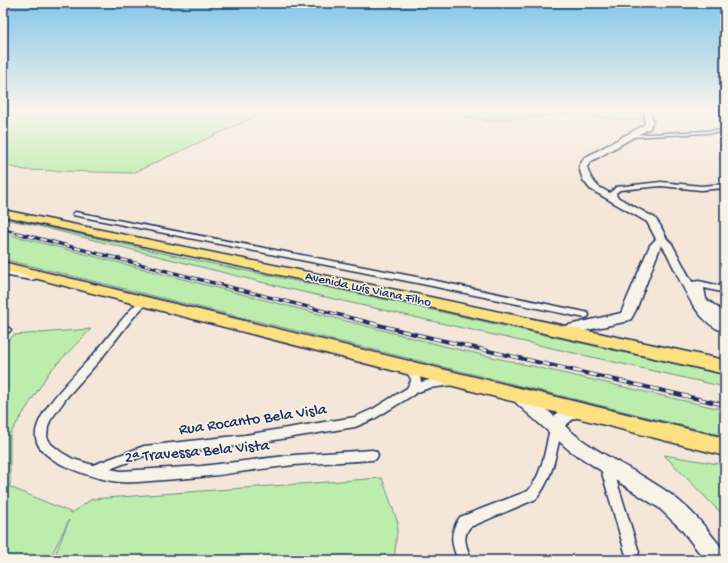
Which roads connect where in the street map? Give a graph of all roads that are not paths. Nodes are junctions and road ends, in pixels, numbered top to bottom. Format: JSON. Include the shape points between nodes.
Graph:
{"nodes":[{"id":1,"x":630,"y":136,"type":"edge"},
{"id":2,"x":725,"y":186,"type":"edge"},
{"id":3,"x":615,"y":200,"type":"junction"},
{"id":4,"x":6,"y":213,"type":"edge"},
{"id":5,"x":75,"y":214,"type":"dead end"},
{"id":6,"x":662,"y":241,"type":"junction"},
{"id":7,"x":3,"y":266,"type":"edge"},
{"id":8,"x":3,"y":271,"type":"edge"},
{"id":9,"x":56,"y":279,"type":"junction"},
{"id":10,"x":693,"y":283,"type":"junction"},
{"id":11,"x":725,"y":290,"type":"edge"},
{"id":12,"x":143,"y":302,"type":"junction"},
{"id":13,"x":725,"y":318,"type":"edge"},
{"id":14,"x":597,"y":324,"type":"junction"},
{"id":15,"x":725,"y":327,"type":"edge"},
{"id":16,"x":561,"y":331,"type":"junction"},
{"id":17,"x":407,"y":366,"type":"junction"},
{"id":18,"x":725,"y":367,"type":"edge"},
{"id":19,"x":480,"y":385,"type":"junction"},
{"id":20,"x":411,"y":390,"type":"junction"},
{"id":21,"x":518,"y":394,"type":"junction"},
{"id":22,"x":579,"y":410,"type":"junction"},
{"id":23,"x":556,"y":428,"type":"junction"},
{"id":24,"x":725,"y":447,"type":"edge"},
{"id":25,"x":372,"y":455,"type":"dead end"},
{"id":26,"x":605,"y":465,"type":"junction"},
{"id":27,"x":94,"y":470,"type":"junction"},
{"id":28,"x":632,"y":552,"type":"dead end"},
{"id":29,"x":465,"y":560,"type":"edge"},
{"id":30,"x":718,"y":560,"type":"edge"}],
"edges":[{"from":1,"to":3,"type":"main road","via":[[587,160],[583,167],[584,174],[593,187]]},
{"from":2,"to":3,"type":"street","via":[[700,188],[661,184],[618,188],[613,193]]},
{"from":3,"to":6,"type":"main road","via":[[651,220]]},
{"from":4,"to":16,"type":"highway","name":"Avenida Luís Viana Filho"},
{"from":5,"to":14,"type":"street","via":[[422,281],[581,315]]},
{"from":6,"to":10,"type":"main road","via":[[667,244]]},
{"from":6,"to":14,"type":"main road","via":[[656,245],[626,316]]},
{"from":7,"to":9,"type":"highway"},
{"from":8,"to":9,"type":"main road"},
{"from":9,"to":12,"type":"highway"},
{"from":10,"to":11,"type":"street"},
{"from":10,"to":13,"type":"street","via":[[702,300]]},
{"from":10,"to":15,"type":"main road","via":[[698,303],[709,316]]},
{"from":12,"to":17,"type":"highway"},
{"from":12,"to":27,"type":"street","name":"2ª Travessa Bela Vista","via":[[126,318],[56,405],[42,428],[41,438],[47,448],[61,460]]},
{"from":14,"to":16,"type":"main road"},
{"from":16,"to":18,"type":"highway","name":"Avenida Luís Viana Filho"},
{"from":17,"to":19,"type":"highway"},
{"from":17,"to":20,"type":"street","via":[[416,378]]},
{"from":19,"to":20,"type":"street","name":"Rua Rocanto Bela Visla","via":[[443,382]]},
{"from":19,"to":21,"type":"highway"},
{"from":20,"to":27,"type":"street","name":"Rua Rocanto Bela Visla","via":[[369,417],[355,422],[244,440],[144,451]]},
{"from":21,"to":22,"type":"highway"},
{"from":21,"to":23,"type":"main road"},
{"from":22,"to":23,"type":"main road","via":[[561,417]]},
{"from":22,"to":24,"type":"highway"},
{"from":23,"to":26,"type":"main road","via":[[575,445]]},
{"from":23,"to":29,"type":"street","via":[[544,477],[538,489],[526,498],[465,522],[461,526],[458,544]]},
{"from":25,"to":27,"type":"street","name":"2ª Travessa Bela Vista","via":[[294,460],[166,475],[121,477]]},
{"from":26,"to":28,"type":"street"},
{"from":26,"to":30,"type":"main road","via":[[651,492],[677,511],[699,534]]}]}
